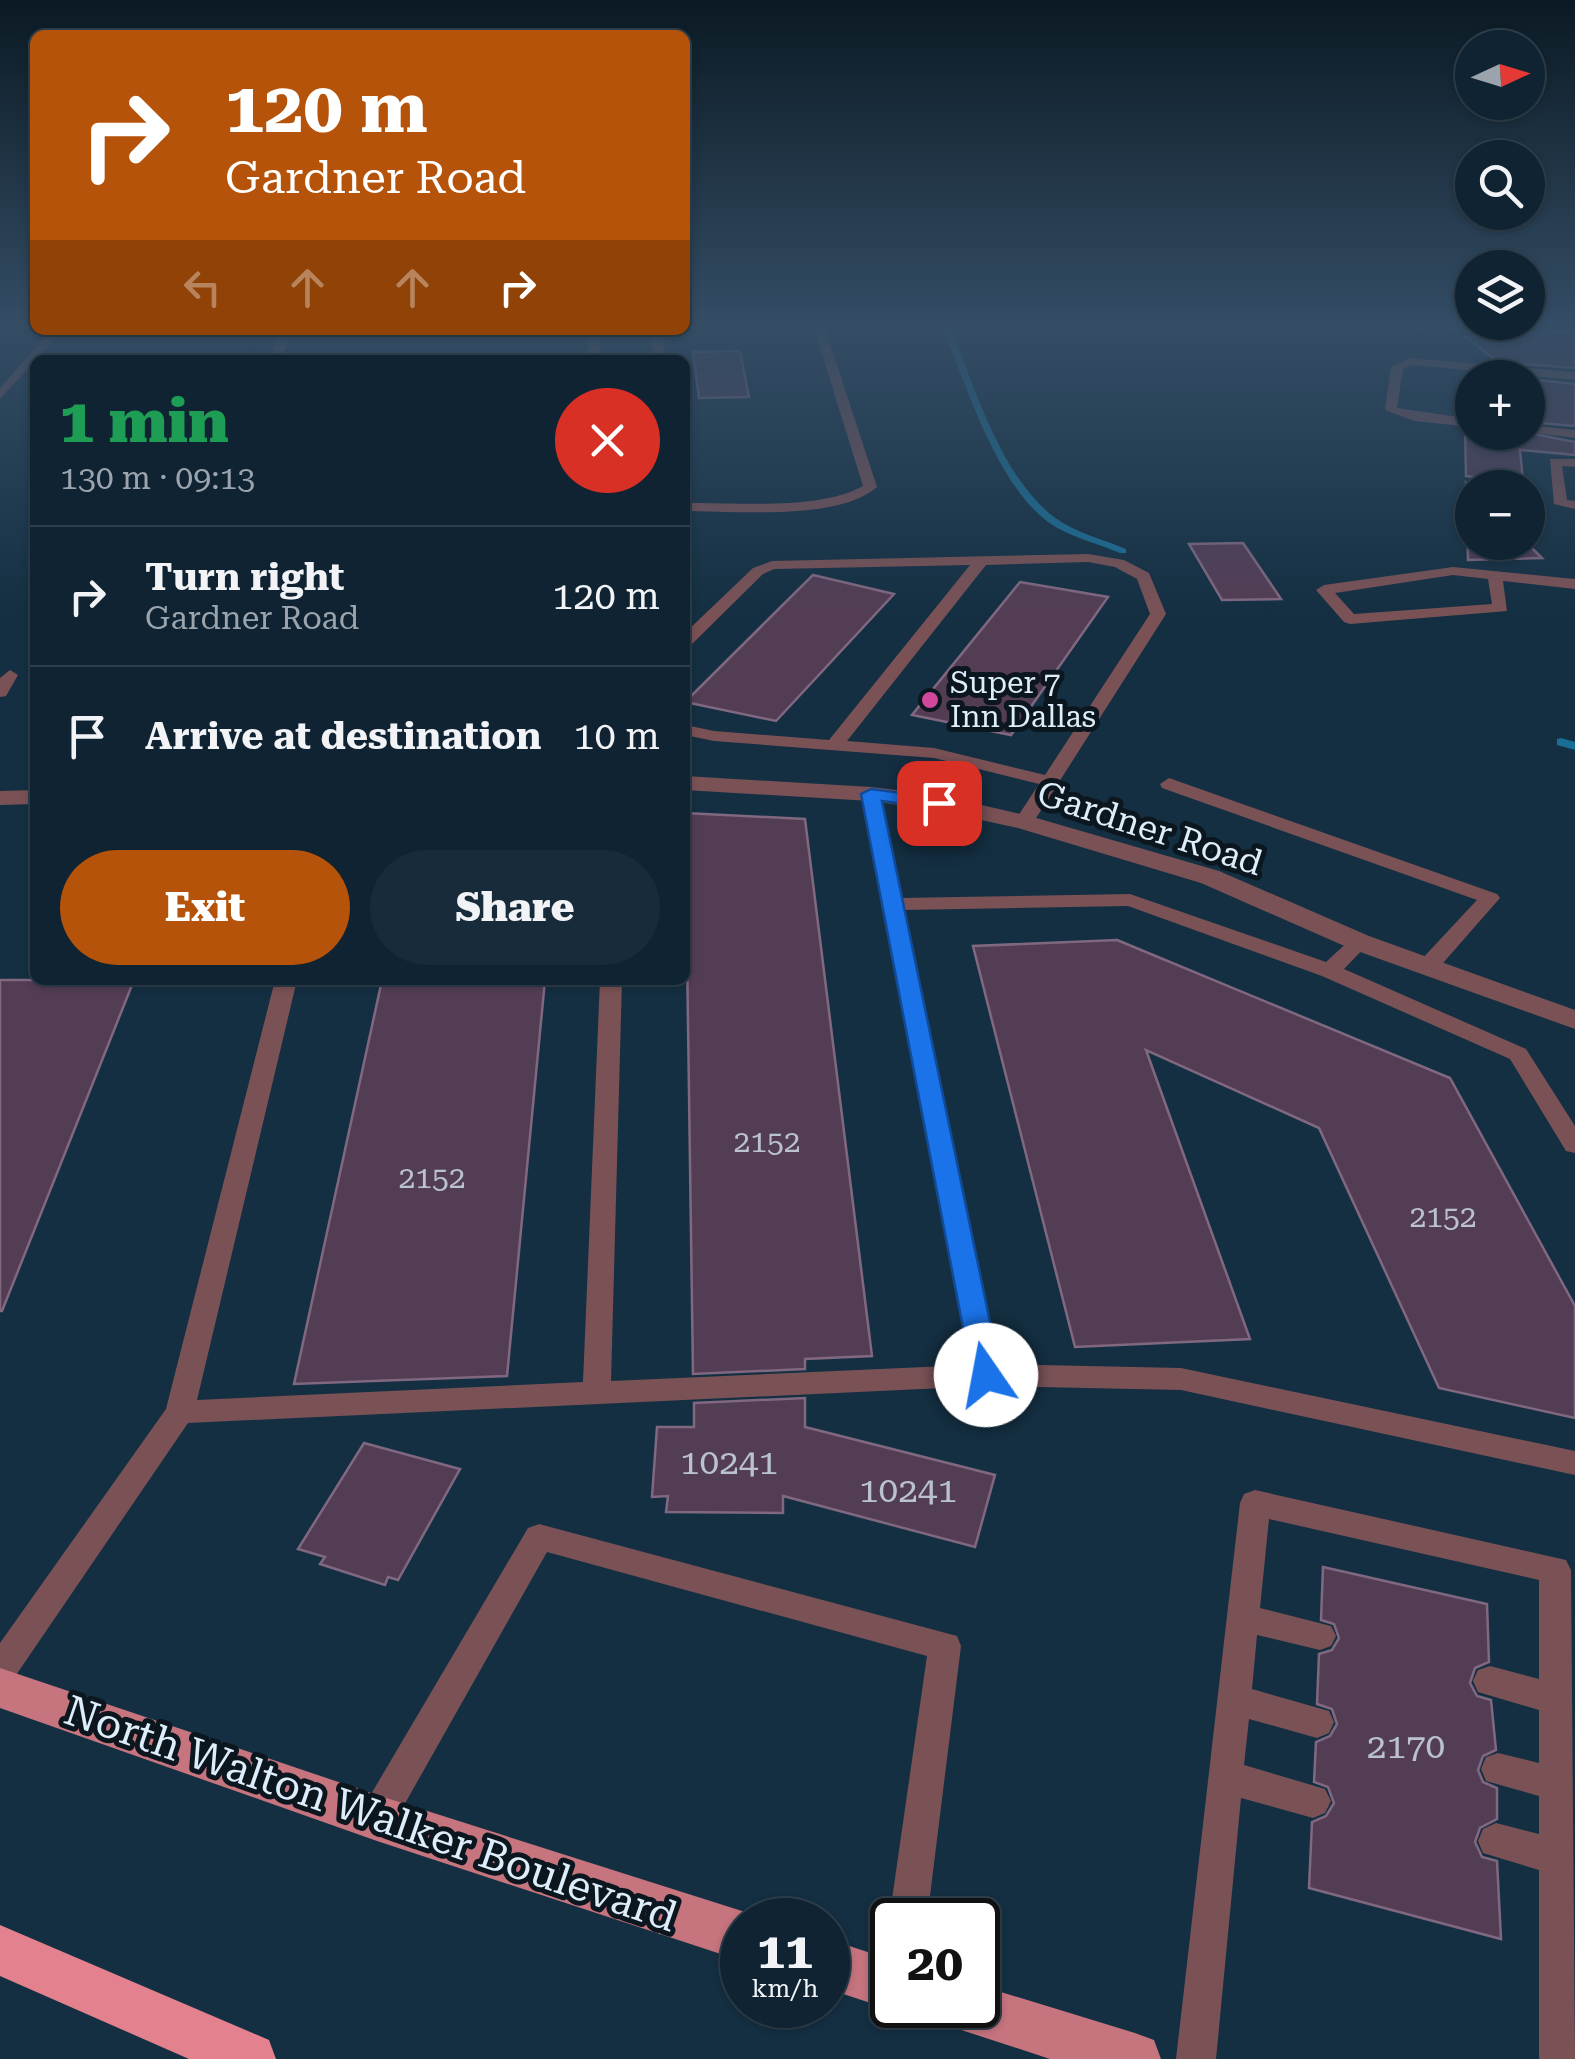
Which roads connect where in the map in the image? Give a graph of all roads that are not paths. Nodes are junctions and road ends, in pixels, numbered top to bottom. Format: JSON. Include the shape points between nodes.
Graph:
{"nodes":[{"id":1,"x":849,"y":421,"type":"edge"},
{"id":2,"x":1545,"y":431,"type":"edge"},
{"id":3,"x":1575,"y":434,"type":"edge"},
{"id":4,"x":1575,"y":463,"type":"edge"},
{"id":5,"x":1575,"y":505,"type":"edge"},
{"id":6,"x":690,"y":506,"type":"edge"},
{"id":7,"x":982,"y":560,"type":"junction"},
{"id":8,"x":1494,"y":576,"type":"junction"},
{"id":9,"x":1575,"y":584,"type":"edge"},
{"id":10,"x":690,"y":637,"type":"edge"},
{"id":11,"x":690,"y":731,"type":"edge"},
{"id":12,"x":834,"y":746,"type":"junction"},
{"id":13,"x":1048,"y":781,"type":"junction"},
{"id":14,"x":690,"y":783,"type":"edge"},
{"id":15,"x":1169,"y":784,"type":"dead end"},
{"id":16,"x":871,"y":794,"type":"junction"},
{"id":17,"x":30,"y":797,"type":"edge"},
{"id":18,"x":0,"y":798,"type":"edge"},
{"id":19,"x":1024,"y":822,"type":"junction"},
{"id":20,"x":891,"y":904,"type":"junction"},
{"id":21,"x":1359,"y":942,"type":"junction"},
{"id":22,"x":1428,"y":966,"type":"junction"},
{"id":23,"x":1330,"y":970,"type":"junction"},
{"id":24,"x":285,"y":985,"type":"edge"},
{"id":25,"x":611,"y":985,"type":"edge"},
{"id":26,"x":1575,"y":1020,"type":"edge"},
{"id":27,"x":1575,"y":1145,"type":"edge"},
{"id":28,"x":986,"y":1375,"type":"junction"},
{"id":29,"x":598,"y":1392,"type":"junction"},
{"id":30,"x":180,"y":1412,"type":"junction"},
{"id":31,"x":1575,"y":1464,"type":"edge"},
{"id":32,"x":1565,"y":1568,"type":"edge"},
{"id":33,"x":1243,"y":1618,"type":"junction"},
{"id":34,"x":1320,"y":1636,"type":"dead end"},
{"id":35,"x":0,"y":1670,"type":"edge"},
{"id":36,"x":1490,"y":1681,"type":"dead end"},
{"id":37,"x":0,"y":1688,"type":"edge"},
{"id":38,"x":1554,"y":1699,"type":"junction"},
{"id":39,"x":1234,"y":1700,"type":"junction"},
{"id":40,"x":1317,"y":1722,"type":"dead end"},
{"id":41,"x":1498,"y":1769,"type":"dead end"},
{"id":42,"x":1226,"y":1777,"type":"junction"},
{"id":43,"x":1556,"y":1784,"type":"junction"},
{"id":44,"x":1313,"y":1801,"type":"dead end"},
{"id":45,"x":377,"y":1818,"type":"junction"},
{"id":46,"x":1496,"y":1842,"type":"dead end"},
{"id":47,"x":1556,"y":1856,"type":"junction"},
{"id":48,"x":911,"y":1898,"type":"edge"},
{"id":49,"x":720,"y":1929,"type":"edge"},
{"id":50,"x":0,"y":1950,"type":"edge"},
{"id":51,"x":1000,"y":2018,"type":"edge"},
{"id":52,"x":250,"y":2059,"type":"edge"},
{"id":53,"x":1135,"y":2059,"type":"edge"},
{"id":54,"x":1196,"y":2059,"type":"edge"},
{"id":55,"x":1559,"y":2059,"type":"edge"}],
"edges":[{"from":1,"to":6,"type":"lane","via":[[870,488],[849,499],[787,506]]},
{"from":2,"to":3,"type":"lane"},
{"from":4,"to":5,"type":"lane","via":[[1555,462],[1561,504]]},
{"from":7,"to":10,"type":"lane","via":[[772,565]]},
{"from":7,"to":12,"type":"lane"},
{"from":7,"to":13,"type":"lane","via":[[1119,563],[1144,576],[1158,614]]},
{"from":8,"to":8,"type":"lane","via":[[1453,571],[1324,590],[1350,619],[1501,608]]},
{"from":8,"to":9,"type":"lane"},
{"from":11,"to":12,"type":"lane"},
{"from":12,"to":13,"type":"lane","via":[[934,753]]},
{"from":13,"to":19,"type":"lane"},
{"from":14,"to":16,"type":"street","name":"Gardner Road"},
{"from":15,"to":22,"type":"lane","via":[[1490,898]]},
{"from":16,"to":19,"type":"street","name":"Gardner Road"},
{"from":16,"to":20,"type":"lane"},
{"from":17,"to":18,"type":"street"},
{"from":19,"to":21,"type":"street","name":"Gardner Road","via":[[1210,877]]},
{"from":20,"to":23,"type":"lane","via":[[1130,900]]},
{"from":20,"to":28,"type":"lane"},
{"from":21,"to":22,"type":"street","name":"Gardner Road"},
{"from":21,"to":23,"type":"lane"},
{"from":22,"to":26,"type":"street","name":"Gardner Road"},
{"from":23,"to":27,"type":"lane","via":[[1518,1054]]},
{"from":24,"to":30,"type":"lane"},
{"from":25,"to":29,"type":"lane"},
{"from":28,"to":29,"type":"lane"},
{"from":28,"to":31,"type":"lane","via":[[1181,1379]]},
{"from":29,"to":30,"type":"lane"},
{"from":30,"to":35,"type":"lane"},
{"from":32,"to":33,"type":"lane","via":[[1255,1503]]},
{"from":32,"to":38,"type":"lane"},
{"from":33,"to":34,"type":"lane"},
{"from":33,"to":39,"type":"lane"},
{"from":36,"to":38,"type":"lane"},
{"from":37,"to":45,"type":"main road","name":"North Walton Walker Boulevard"},
{"from":38,"to":43,"type":"lane"},
{"from":39,"to":40,"type":"lane"},
{"from":39,"to":42,"type":"lane"},
{"from":41,"to":43,"type":"lane"},
{"from":42,"to":44,"type":"lane"},
{"from":42,"to":54,"type":"lane"},
{"from":43,"to":47,"type":"lane"},
{"from":45,"to":48,"type":"lane","via":[[540,1537],[945,1646]]},
{"from":45,"to":49,"type":"main road","name":"North Walton Walker Boulevard"},
{"from":46,"to":47,"type":"lane"},
{"from":47,"to":55,"type":"lane"},
{"from":50,"to":52,"type":"highway"},
{"from":51,"to":53,"type":"main road"}]}
